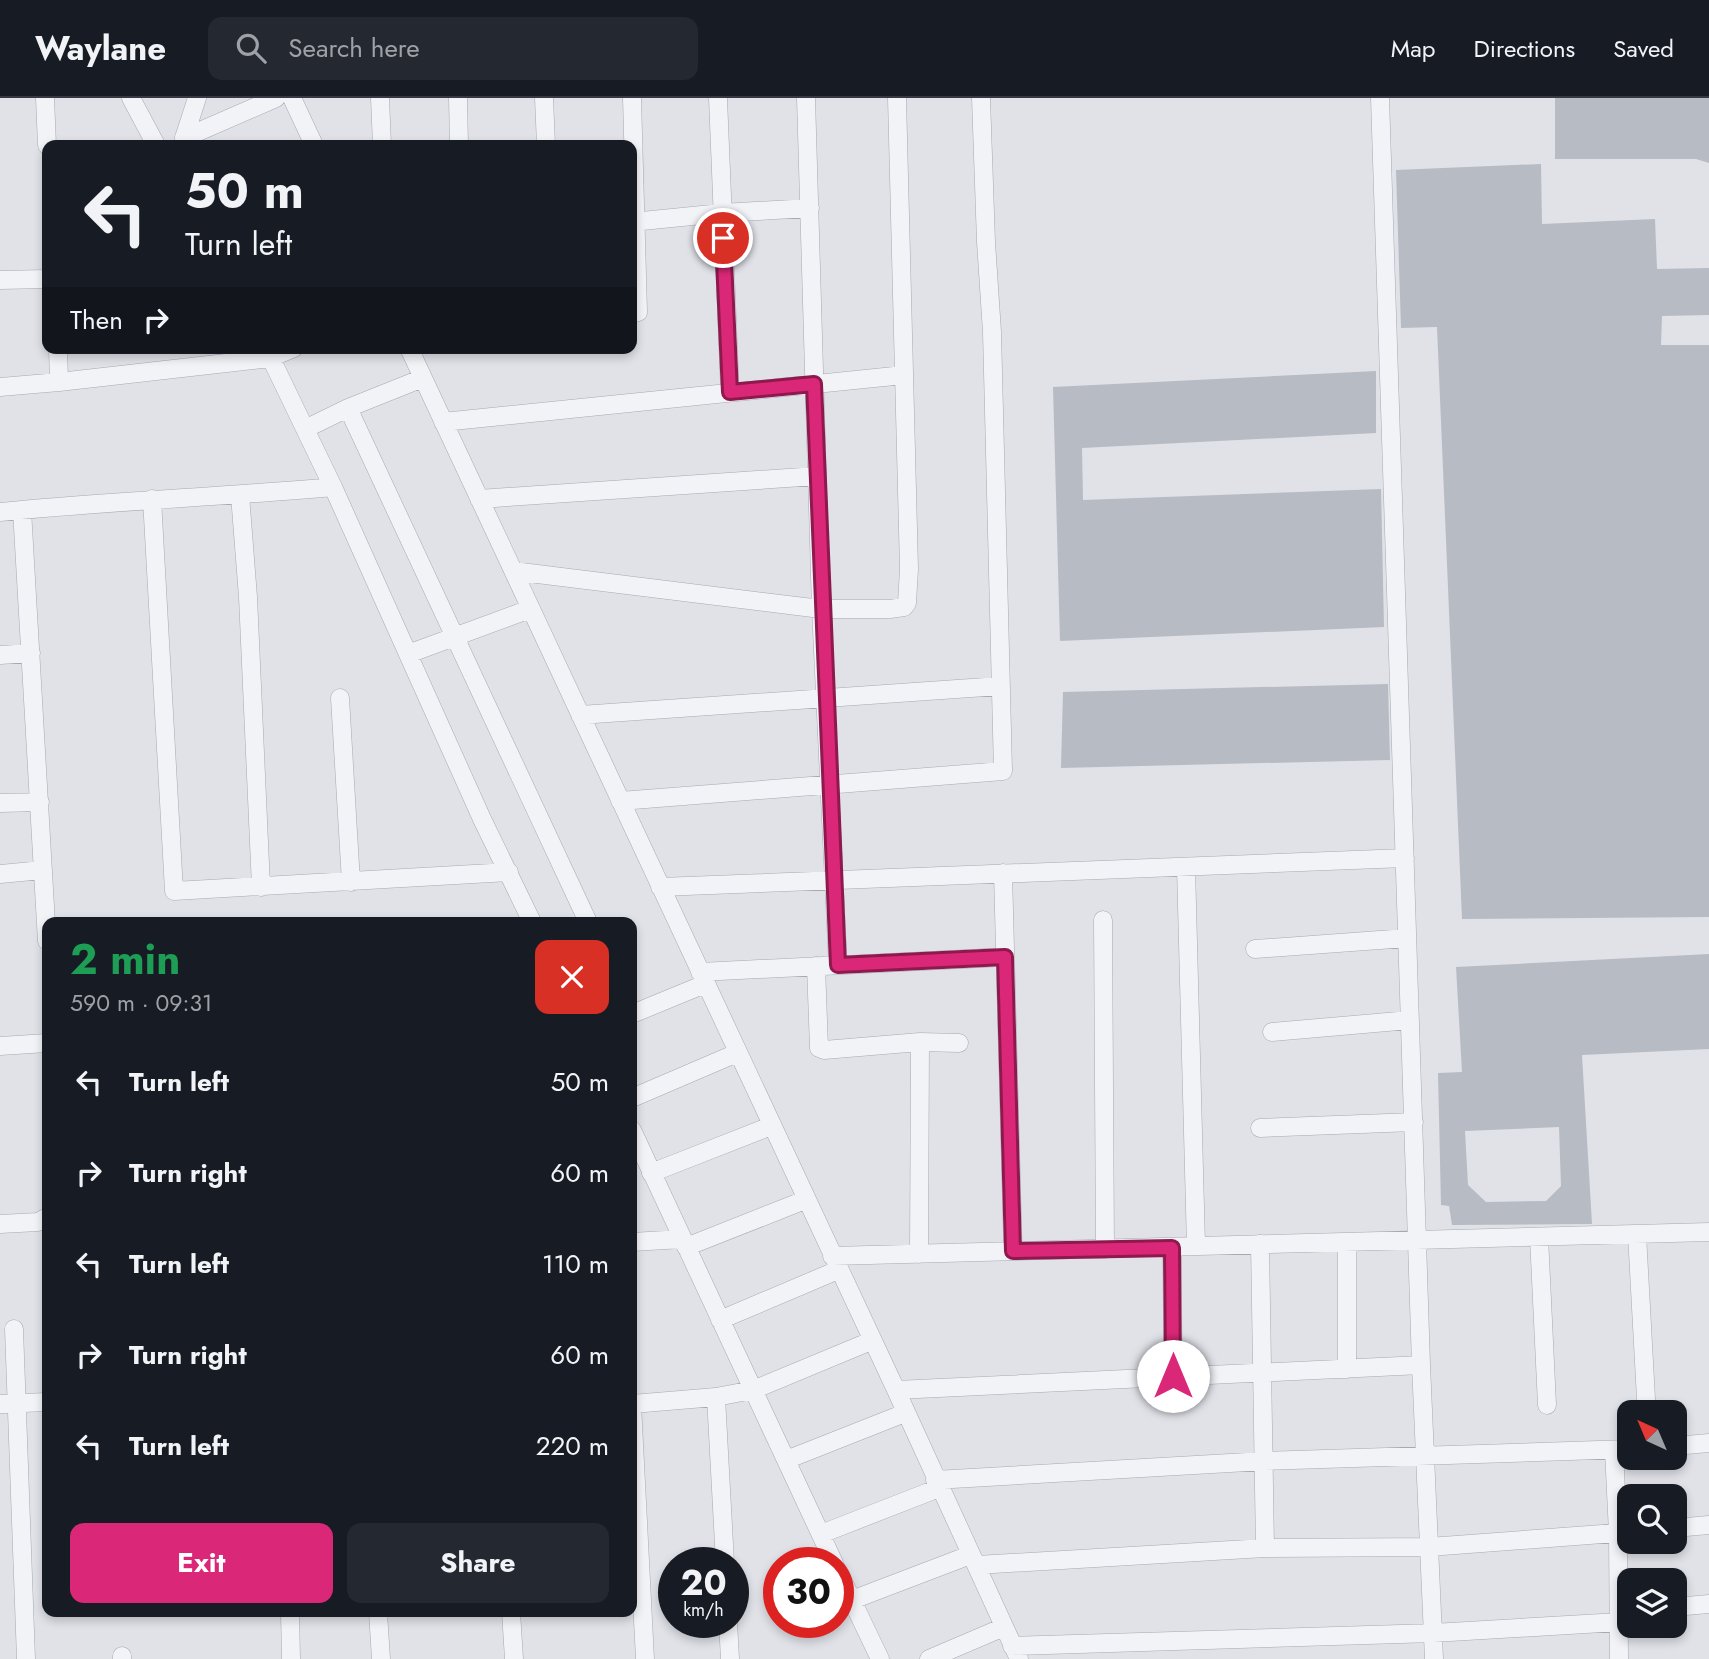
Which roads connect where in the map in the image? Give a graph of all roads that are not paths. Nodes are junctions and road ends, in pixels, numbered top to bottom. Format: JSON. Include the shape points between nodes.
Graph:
{"nodes":[{"id":1,"x":45,"y":98,"type":"edge"},
{"id":2,"x":131,"y":98,"type":"edge"},
{"id":3,"x":197,"y":98,"type":"edge"},
{"id":4,"x":276,"y":98,"type":"edge"},
{"id":5,"x":292,"y":98,"type":"edge"},
{"id":6,"x":380,"y":98,"type":"edge"},
{"id":7,"x":458,"y":98,"type":"edge"},
{"id":8,"x":544,"y":98,"type":"edge"},
{"id":9,"x":632,"y":98,"type":"edge"},
{"id":10,"x":718,"y":98,"type":"edge"},
{"id":11,"x":806,"y":98,"type":"edge"},
{"id":12,"x":897,"y":98,"type":"edge"},
{"id":13,"x":981,"y":98,"type":"edge"},
{"id":14,"x":1380,"y":98,"type":"edge"},
{"id":15,"x":47,"y":140,"type":"edge"},
{"id":16,"x":153,"y":140,"type":"edge"},
{"id":17,"x":185,"y":140,"type":"edge"},
{"id":18,"x":188,"y":140,"type":"edge"},
{"id":19,"x":312,"y":140,"type":"edge"},
{"id":20,"x":383,"y":140,"type":"edge"},
{"id":21,"x":459,"y":140,"type":"edge"},
{"id":22,"x":546,"y":140,"type":"edge"},
{"id":23,"x":633,"y":140,"type":"edge"},
{"id":24,"x":810,"y":208,"type":"junction"},
{"id":25,"x":722,"y":213,"type":"junction"},
{"id":26,"x":637,"y":222,"type":"edge"},
{"id":27,"x":42,"y":279,"type":"edge"},
{"id":28,"x":0,"y":280,"type":"edge"},
{"id":29,"x":637,"y":290,"type":"edge"},
{"id":30,"x":637,"y":312,"type":"edge"},
{"id":31,"x":58,"y":354,"type":"edge"},
{"id":32,"x":261,"y":354,"type":"edge"},
{"id":33,"x":268,"y":354,"type":"edge"},
{"id":34,"x":412,"y":354,"type":"edge"},
{"id":35,"x":904,"y":375,"type":"junction"},
{"id":36,"x":423,"y":378,"type":"junction"},
{"id":37,"x":59,"y":382,"type":"junction"},
{"id":38,"x":814,"y":384,"type":"junction"},
{"id":39,"x":0,"y":387,"type":"edge"},
{"id":40,"x":730,"y":392,"type":"junction"},
{"id":41,"x":348,"y":408,"type":"junction"},
{"id":42,"x":443,"y":422,"type":"junction"},
{"id":43,"x":305,"y":429,"type":"junction"},
{"id":44,"x":817,"y":476,"type":"junction"},
{"id":45,"x":333,"y":487,"type":"junction"},
{"id":46,"x":240,"y":495,"type":"junction"},
{"id":47,"x":152,"y":499,"type":"junction"},
{"id":48,"x":479,"y":499,"type":"junction"},
{"id":49,"x":22,"y":510,"type":"junction"},
{"id":50,"x":0,"y":512,"type":"edge"},
{"id":51,"x":513,"y":571,"type":"junction"},
{"id":52,"x":530,"y":609,"type":"junction"},
{"id":53,"x":821,"y":609,"type":"junction"},
{"id":54,"x":456,"y":637,"type":"junction"},
{"id":55,"x":31,"y":653,"type":"junction"},
{"id":56,"x":408,"y":654,"type":"junction"},
{"id":57,"x":0,"y":655,"type":"edge"},
{"id":58,"x":1000,"y":686,"type":"junction"},
{"id":59,"x":340,"y":698,"type":"dead end"},
{"id":60,"x":826,"y":698,"type":"junction"},
{"id":61,"x":580,"y":715,"type":"junction"},
{"id":62,"x":831,"y":785,"type":"junction"},
{"id":63,"x":620,"y":801,"type":"junction"},
{"id":64,"x":40,"y":802,"type":"junction"},
{"id":65,"x":0,"y":803,"type":"edge"},
{"id":66,"x":1405,"y":858,"type":"junction"},
{"id":67,"x":1186,"y":867,"type":"junction"},
{"id":68,"x":43,"y":870,"type":"junction"},
{"id":69,"x":509,"y":872,"type":"junction"},
{"id":70,"x":1003,"y":873,"type":"junction"},
{"id":71,"x":0,"y":874,"type":"edge"},
{"id":72,"x":833,"y":880,"type":"junction"},
{"id":73,"x":351,"y":882,"type":"junction"},
{"id":74,"x":261,"y":887,"type":"junction"},
{"id":75,"x":660,"y":887,"type":"junction"},
{"id":76,"x":46,"y":917,"type":"edge"},
{"id":77,"x":530,"y":917,"type":"edge"},
{"id":78,"x":586,"y":917,"type":"edge"},
{"id":79,"x":1103,"y":920,"type":"dead end"},
{"id":80,"x":1407,"y":938,"type":"junction"},
{"id":81,"x":1255,"y":949,"type":"dead end"},
{"id":82,"x":1005,"y":957,"type":"junction"},
{"id":83,"x":838,"y":965,"type":"junction"},
{"id":84,"x":816,"y":966,"type":"junction"},
{"id":85,"x":703,"y":978,"type":"junction"},
{"id":86,"x":637,"y":1011,"type":"edge"},
{"id":87,"x":1410,"y":1020,"type":"junction"},
{"id":88,"x":1272,"y":1032,"type":"dead end"},
{"id":89,"x":920,"y":1042,"type":"junction"},
{"id":90,"x":42,"y":1043,"type":"edge"},
{"id":91,"x":959,"y":1043,"type":"dead end"},
{"id":92,"x":0,"y":1046,"type":"edge"},
{"id":93,"x":737,"y":1053,"type":"junction"},
{"id":94,"x":637,"y":1096,"type":"edge"},
{"id":95,"x":1414,"y":1122,"type":"junction"},
{"id":96,"x":771,"y":1126,"type":"junction"},
{"id":97,"x":1261,"y":1128,"type":"dead end"},
{"id":98,"x":637,"y":1152,"type":"edge"},
{"id":99,"x":651,"y":1172,"type":"junction"},
{"id":100,"x":805,"y":1200,"type":"junction"},
{"id":101,"x":42,"y":1220,"type":"edge"},
{"id":102,"x":0,"y":1224,"type":"edge"},
{"id":103,"x":1709,"y":1232,"type":"edge"},
{"id":104,"x":1637,"y":1234,"type":"junction"},
{"id":105,"x":1539,"y":1237,"type":"junction"},
{"id":106,"x":1417,"y":1240,"type":"junction"},
{"id":107,"x":637,"y":1242,"type":"edge"},
{"id":108,"x":1346,"y":1242,"type":"junction"},
{"id":109,"x":684,"y":1243,"type":"junction"},
{"id":110,"x":1260,"y":1244,"type":"junction"},
{"id":111,"x":1196,"y":1246,"type":"junction"},
{"id":112,"x":1105,"y":1248,"type":"junction"},
{"id":113,"x":1172,"y":1248,"type":"junction"},
{"id":114,"x":1013,"y":1251,"type":"junction"},
{"id":115,"x":919,"y":1254,"type":"junction"},
{"id":116,"x":835,"y":1263,"type":"junction"},
{"id":117,"x":720,"y":1320,"type":"junction"},
{"id":118,"x":14,"y":1329,"type":"dead end"},
{"id":119,"x":871,"y":1341,"type":"junction"},
{"id":120,"x":1422,"y":1366,"type":"junction"},
{"id":121,"x":1347,"y":1369,"type":"junction"},
{"id":122,"x":1264,"y":1373,"type":"junction"},
{"id":123,"x":1173,"y":1376,"type":"junction"},
{"id":124,"x":753,"y":1390,"type":"junction"},
{"id":125,"x":896,"y":1390,"type":"junction"},
{"id":126,"x":716,"y":1397,"type":"junction"},
{"id":127,"x":1646,"y":1399,"type":"dead end"},
{"id":128,"x":42,"y":1402,"type":"edge"},
{"id":129,"x":8,"y":1404,"type":"edge"},
{"id":130,"x":637,"y":1405,"type":"edge"},
{"id":131,"x":1547,"y":1405,"type":"dead end"},
{"id":132,"x":905,"y":1413,"type":"junction"},
{"id":133,"x":1709,"y":1443,"type":"edge"},
{"id":134,"x":1687,"y":1445,"type":"edge"},
{"id":135,"x":1617,"y":1449,"type":"edge"},
{"id":136,"x":1426,"y":1455,"type":"junction"},
{"id":137,"x":786,"y":1460,"type":"junction"},
{"id":138,"x":1265,"y":1461,"type":"junction"},
{"id":139,"x":937,"y":1484,"type":"junction"},
{"id":140,"x":1709,"y":1525,"type":"edge"},
{"id":141,"x":1687,"y":1527,"type":"edge"},
{"id":142,"x":1617,"y":1533,"type":"edge"},
{"id":143,"x":821,"y":1534,"type":"junction"},
{"id":144,"x":1429,"y":1546,"type":"junction"},
{"id":145,"x":724,"y":1547,"type":"edge"},
{"id":146,"x":827,"y":1547,"type":"edge"},
{"id":147,"x":1265,"y":1548,"type":"junction"},
{"id":148,"x":974,"y":1560,"type":"junction"},
{"id":149,"x":637,"y":1594,"type":"edge"},
{"id":150,"x":854,"y":1599,"type":"edge"},
{"id":151,"x":854,"y":1604,"type":"edge"},
{"id":152,"x":1709,"y":1604,"type":"edge"},
{"id":153,"x":1687,"y":1606,"type":"edge"},
{"id":154,"x":1617,"y":1616,"type":"edge"},
{"id":155,"x":290,"y":1617,"type":"edge"},
{"id":156,"x":378,"y":1617,"type":"edge"},
{"id":157,"x":511,"y":1617,"type":"edge"},
{"id":158,"x":1004,"y":1628,"type":"junction"},
{"id":159,"x":1433,"y":1633,"type":"junction"},
{"id":160,"x":729,"y":1638,"type":"edge"},
{"id":161,"x":1621,"y":1638,"type":"edge"},
{"id":162,"x":1015,"y":1652,"type":"edge"},
{"id":163,"x":26,"y":1659,"type":"edge"},
{"id":164,"x":291,"y":1659,"type":"edge"},
{"id":165,"x":381,"y":1659,"type":"edge"},
{"id":166,"x":514,"y":1659,"type":"edge"},
{"id":167,"x":645,"y":1659,"type":"edge"},
{"id":168,"x":730,"y":1659,"type":"edge"},
{"id":169,"x":880,"y":1659,"type":"edge"},
{"id":170,"x":929,"y":1659,"type":"edge"},
{"id":171,"x":1434,"y":1659,"type":"edge"},
{"id":172,"x":1619,"y":1659,"type":"edge"}],
"edges":[{"from":1,"to":15,"type":"street"},
{"from":2,"to":16,"type":"street"},
{"from":3,"to":17,"type":"street"},
{"from":4,"to":18,"type":"street"},
{"from":5,"to":19,"type":"street"},
{"from":6,"to":20,"type":"street"},
{"from":7,"to":21,"type":"street"},
{"from":8,"to":22,"type":"street"},
{"from":9,"to":23,"type":"street"},
{"from":10,"to":25,"type":"street"},
{"from":11,"to":24,"type":"street"},
{"from":12,"to":35,"type":"street"},
{"from":13,"to":58,"type":"street"},
{"from":14,"to":66,"type":"street"},
{"from":24,"to":25,"type":"street"},
{"from":24,"to":38,"type":"street"},
{"from":25,"to":26,"type":"street"},
{"from":25,"to":40,"type":"street"},
{"from":27,"to":28,"type":"street"},
{"from":29,"to":30,"type":"street"},
{"from":31,"to":37,"type":"street"},
{"from":32,"to":37,"type":"street"},
{"from":33,"to":43,"type":"street"},
{"from":34,"to":36,"type":"street"},
{"from":35,"to":38,"type":"street"},
{"from":35,"to":53,"type":"street","via":[[908,603],[890,609]]},
{"from":36,"to":41,"type":"street"},
{"from":36,"to":42,"type":"street"},
{"from":37,"to":39,"type":"street"},
{"from":38,"to":40,"type":"street"},
{"from":38,"to":44,"type":"street"},
{"from":40,"to":42,"type":"street"},
{"from":41,"to":43,"type":"street"},
{"from":41,"to":54,"type":"street"},
{"from":42,"to":48,"type":"street"},
{"from":43,"to":45,"type":"street"},
{"from":44,"to":48,"type":"street"},
{"from":44,"to":53,"type":"street"},
{"from":45,"to":46,"type":"street"},
{"from":45,"to":56,"type":"street"},
{"from":46,"to":47,"type":"street"},
{"from":46,"to":74,"type":"street"},
{"from":47,"to":49,"type":"street"},
{"from":47,"to":74,"type":"street","via":[[174,891]]},
{"from":48,"to":51,"type":"street"},
{"from":49,"to":50,"type":"street"},
{"from":49,"to":55,"type":"street"},
{"from":51,"to":52,"type":"street"},
{"from":51,"to":53,"type":"street"},
{"from":52,"to":54,"type":"street"},
{"from":52,"to":61,"type":"street"},
{"from":53,"to":60,"type":"street"},
{"from":54,"to":56,"type":"street"},
{"from":54,"to":78,"type":"street"},
{"from":55,"to":57,"type":"street"},
{"from":55,"to":64,"type":"street"},
{"from":56,"to":69,"type":"street"},
{"from":58,"to":60,"type":"street"},
{"from":58,"to":62,"type":"street","via":[[1003,771]]},
{"from":59,"to":73,"type":"street"},
{"from":60,"to":61,"type":"street"},
{"from":60,"to":62,"type":"street"},
{"from":61,"to":63,"type":"street"},
{"from":62,"to":63,"type":"street"},
{"from":62,"to":72,"type":"street"},
{"from":63,"to":75,"type":"street"},
{"from":64,"to":65,"type":"street"},
{"from":64,"to":68,"type":"street"},
{"from":66,"to":67,"type":"street"},
{"from":66,"to":80,"type":"street"},
{"from":67,"to":70,"type":"street"},
{"from":67,"to":111,"type":"street"},
{"from":68,"to":71,"type":"street"},
{"from":68,"to":76,"type":"street"},
{"from":69,"to":73,"type":"street"},
{"from":69,"to":77,"type":"street"},
{"from":70,"to":72,"type":"street"},
{"from":70,"to":82,"type":"street"},
{"from":72,"to":75,"type":"street"},
{"from":72,"to":83,"type":"street"},
{"from":73,"to":74,"type":"street"},
{"from":75,"to":85,"type":"street"},
{"from":79,"to":112,"type":"street"},
{"from":80,"to":81,"type":"street"},
{"from":80,"to":87,"type":"street"},
{"from":82,"to":83,"type":"street"},
{"from":82,"to":114,"type":"street"},
{"from":83,"to":84,"type":"street"},
{"from":84,"to":85,"type":"street"},
{"from":84,"to":89,"type":"street","via":[[819,1048]]},
{"from":85,"to":86,"type":"street"},
{"from":85,"to":93,"type":"street"},
{"from":87,"to":88,"type":"street"},
{"from":87,"to":95,"type":"street"},
{"from":89,"to":91,"type":"street"},
{"from":89,"to":115,"type":"street"},
{"from":90,"to":92,"type":"street"},
{"from":93,"to":94,"type":"street"},
{"from":93,"to":96,"type":"street"},
{"from":95,"to":97,"type":"street"},
{"from":95,"to":106,"type":"street"},
{"from":96,"to":99,"type":"street"},
{"from":96,"to":100,"type":"street"},
{"from":98,"to":99,"type":"street"},
{"from":99,"to":109,"type":"street"},
{"from":100,"to":109,"type":"street"},
{"from":100,"to":116,"type":"street"},
{"from":101,"to":102,"type":"street"},
{"from":103,"to":104,"type":"street"},
{"from":104,"to":105,"type":"street"},
{"from":104,"to":127,"type":"street"},
{"from":105,"to":106,"type":"street"},
{"from":105,"to":131,"type":"street"},
{"from":106,"to":108,"type":"street"},
{"from":106,"to":120,"type":"street"},
{"from":107,"to":109,"type":"street"},
{"from":108,"to":110,"type":"street"},
{"from":108,"to":121,"type":"street"},
{"from":109,"to":117,"type":"street"},
{"from":110,"to":111,"type":"street"},
{"from":110,"to":122,"type":"street"},
{"from":111,"to":113,"type":"street"},
{"from":112,"to":113,"type":"street"},
{"from":112,"to":114,"type":"street"},
{"from":113,"to":123,"type":"street"},
{"from":114,"to":115,"type":"street"},
{"from":115,"to":116,"type":"street"},
{"from":116,"to":117,"type":"street"},
{"from":116,"to":119,"type":"street"},
{"from":117,"to":124,"type":"street"},
{"from":118,"to":129,"type":"street"},
{"from":119,"to":124,"type":"street"},
{"from":119,"to":125,"type":"street"},
{"from":120,"to":121,"type":"street"},
{"from":120,"to":136,"type":"street"},
{"from":121,"to":122,"type":"street"},
{"from":122,"to":123,"type":"street"},
{"from":122,"to":138,"type":"street"},
{"from":123,"to":125,"type":"street"},
{"from":124,"to":126,"type":"street"},
{"from":124,"to":137,"type":"street"},
{"from":125,"to":132,"type":"street"},
{"from":126,"to":130,"type":"street"},
{"from":126,"to":145,"type":"street"},
{"from":128,"to":129,"type":"street"},
{"from":129,"to":163,"type":"street"},
{"from":132,"to":137,"type":"street"},
{"from":132,"to":139,"type":"street"},
{"from":133,"to":134,"type":"street"},
{"from":135,"to":136,"type":"street"},
{"from":136,"to":138,"type":"street"},
{"from":136,"to":144,"type":"street"},
{"from":137,"to":143,"type":"street"},
{"from":138,"to":139,"type":"street"},
{"from":138,"to":147,"type":"street"},
{"from":139,"to":143,"type":"street"},
{"from":139,"to":148,"type":"street"},
{"from":140,"to":141,"type":"street"},
{"from":142,"to":144,"type":"street"},
{"from":143,"to":146,"type":"street"},
{"from":144,"to":147,"type":"street"},
{"from":144,"to":159,"type":"street"},
{"from":147,"to":148,"type":"street"},
{"from":148,"to":150,"type":"street"},
{"from":148,"to":158,"type":"street"},
{"from":149,"to":167,"type":"street"},
{"from":151,"to":169,"type":"street"},
{"from":152,"to":153,"type":"street"},
{"from":154,"to":159,"type":"street"},
{"from":155,"to":164,"type":"street"},
{"from":156,"to":165,"type":"street"},
{"from":157,"to":166,"type":"street"},
{"from":158,"to":162,"type":"street"},
{"from":158,"to":170,"type":"street"},
{"from":159,"to":162,"type":"street"},
{"from":159,"to":171,"type":"street"},
{"from":160,"to":168,"type":"street"},
{"from":161,"to":172,"type":"street"}]}
